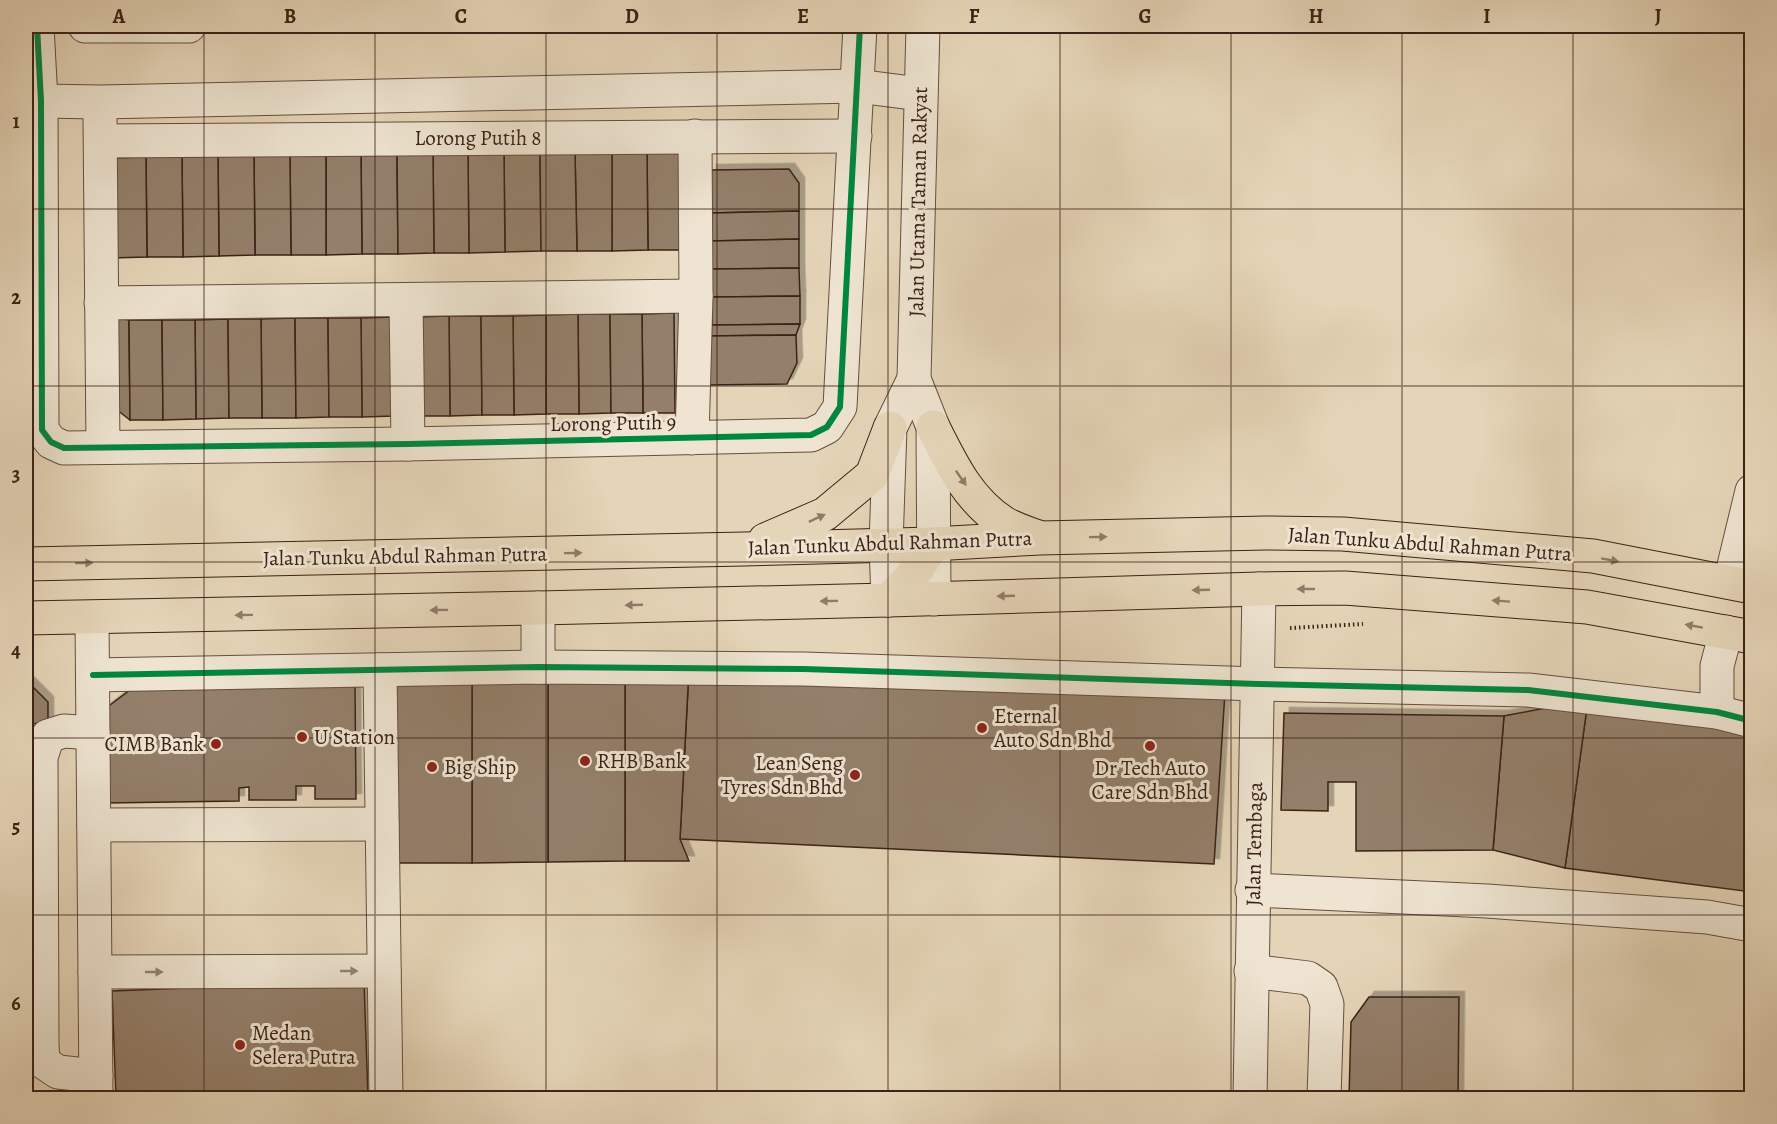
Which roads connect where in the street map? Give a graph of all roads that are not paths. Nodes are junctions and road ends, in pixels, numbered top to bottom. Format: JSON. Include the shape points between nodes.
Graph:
{"nodes":[{"id":1,"x":37,"y":26,"type":"edge"},
{"id":2,"x":85,"y":26,"type":"edge"},
{"id":3,"x":189,"y":26,"type":"edge"},
{"id":4,"x":860,"y":26,"type":"edge"},
{"id":5,"x":923,"y":26,"type":"edge"},
{"id":6,"x":857,"y":86,"type":"junction"},
{"id":7,"x":920,"y":94,"type":"junction"},
{"id":8,"x":41,"y":101,"type":"junction"},
{"id":9,"x":100,"y":102,"type":"junction"},
{"id":10,"x":695,"y":136,"type":"junction"},
{"id":11,"x":855,"y":136,"type":"junction"},
{"id":12,"x":101,"y":141,"type":"junction"},
{"id":13,"x":696,"y":296,"type":"junction"},
{"id":14,"x":406,"y":300,"type":"junction"},
{"id":15,"x":101,"y":303,"type":"junction"},
{"id":16,"x":914,"y":379,"type":"junction"},
{"id":17,"x":933,"y":427,"type":"junction"},
{"id":18,"x":890,"y":428,"type":"junction"},
{"id":19,"x":692,"y":438,"type":"junction"},
{"id":20,"x":408,"y":444,"type":"junction"},
{"id":21,"x":103,"y":447,"type":"junction"},
{"id":22,"x":1752,"y":492,"type":"edge"},
{"id":23,"x":1040,"y":538,"type":"junction"},
{"id":24,"x":932,"y":544,"type":"junction"},
{"id":25,"x":886,"y":545,"type":"junction"},
{"id":26,"x":744,"y":549,"type":"junction"},
{"id":27,"x":26,"y":564,"type":"edge"},
{"id":28,"x":1741,"y":584,"type":"edge"},
{"id":29,"x":1259,"y":589,"type":"junction"},
{"id":30,"x":934,"y":599,"type":"junction"},
{"id":31,"x":888,"y":600,"type":"junction"},
{"id":32,"x":538,"y":608,"type":"junction"},
{"id":33,"x":26,"y":618,"type":"edge"},
{"id":34,"x":92,"y":618,"type":"junction"},
{"id":35,"x":1738,"y":634,"type":"edge"},
{"id":36,"x":538,"y":667,"type":"junction"},
{"id":37,"x":380,"y":670,"type":"junction"},
{"id":38,"x":93,"y":675,"type":"junction"},
{"id":39,"x":1258,"y":684,"type":"junction"},
{"id":40,"x":1717,"y":712,"type":"junction"},
{"id":41,"x":1752,"y":720,"type":"edge"},
{"id":42,"x":93,"y":733,"type":"junction"},
{"id":43,"x":382,"y":824,"type":"junction"},
{"id":44,"x":94,"y":825,"type":"junction"},
{"id":45,"x":1252,"y":890,"type":"junction"},
{"id":46,"x":1752,"y":925,"type":"edge"},
{"id":47,"x":384,"y":971,"type":"junction"},
{"id":48,"x":1251,"y":971,"type":"junction"},
{"id":49,"x":95,"y":972,"type":"junction"},
{"id":50,"x":96,"y":1087,"type":"edge"},
{"id":51,"x":386,"y":1098,"type":"edge"},
{"id":52,"x":1250,"y":1098,"type":"edge"},
{"id":53,"x":1324,"y":1098,"type":"edge"}],
"edges":[{"from":1,"to":8,"type":"street"},
{"from":2,"to":3,"type":"street"},
{"from":4,"to":6,"type":"street","name":"Lorong Putih 9"},
{"from":5,"to":7,"type":"street","name":"Jalan Utama Taman Rakyat"},
{"from":6,"to":7,"type":"street"},
{"from":6,"to":9,"type":"street"},
{"from":6,"to":11,"type":"street","name":"Lorong Putih 9"},
{"from":7,"to":16,"type":"street","name":"Jalan Utama Taman Rakyat"},
{"from":8,"to":9,"type":"street"},
{"from":8,"to":21,"type":"street","name":"Lorong Putih 9","via":[[42,430],[51,442],[64,448]]},
{"from":9,"to":12,"type":"street"},
{"from":10,"to":11,"type":"street","name":"Lorong Putih 8"},
{"from":10,"to":12,"type":"street","name":"Lorong Putih 8"},
{"from":10,"to":13,"type":"street"},
{"from":11,"to":19,"type":"street","name":"Lorong Putih 9","via":[[840,407],[827,427],[811,435]]},
{"from":12,"to":15,"type":"street"},
{"from":13,"to":14,"type":"street"},
{"from":13,"to":19,"type":"street"},
{"from":14,"to":15,"type":"street"},
{"from":14,"to":20,"type":"street"},
{"from":15,"to":21,"type":"street"},
{"from":16,"to":17,"type":"street","name":"Jalan Utama Taman Rakyat"},
{"from":16,"to":18,"type":"street","name":"Jalan Utama Taman Rakyat"},
{"from":17,"to":23,"type":"main road","one_way":true,"via":[[954,468],[978,502],[1005,524]]},
{"from":17,"to":24,"type":"street","name":"Jalan Utama Taman Rakyat"},
{"from":18,"to":25,"type":"street","name":"Jalan Utama Taman Rakyat"},
{"from":26,"to":18,"type":"main road","one_way":true,"via":[[825,514],[872,475]]},
{"from":19,"to":20,"type":"street","name":"Lorong Putih 9"},
{"from":20,"to":21,"type":"street","name":"Lorong Putih 9"},
{"from":22,"to":28,"type":"street"},
{"from":23,"to":24,"type":"main road","name":"Jalan Tunku Abdul Rahman Putra"},
{"from":23,"to":28,"type":"main road","name":"Jalan Tunku Abdul Rahman Putra","one_way":true,"via":[[1342,534],[1593,556]]},
{"from":24,"to":25,"type":"main road","name":"Jalan Tunku Abdul Rahman Putra"},
{"from":24,"to":30,"type":"street","name":"Jalan Utama Taman Rakyat"},
{"from":24,"to":31,"type":"main road","via":[[924,562]]},
{"from":25,"to":26,"type":"main road","name":"Jalan Tunku Abdul Rahman Putra"},
{"from":25,"to":31,"type":"street","name":"Jalan Utama Taman Rakyat"},
{"from":27,"to":26,"type":"main road","name":"Jalan Tunku Abdul Rahman Putra","one_way":true},
{"from":29,"to":30,"type":"main road","one_way":true},
{"from":35,"to":29,"type":"main road","one_way":true,"via":[[1587,607],[1345,588]]},
{"from":29,"to":39,"type":"street","name":"Jalan Tembaga"},
{"from":30,"to":31,"type":"main road"},
{"from":31,"to":32,"type":"main road","one_way":true},
{"from":32,"to":34,"type":"main road","one_way":true},
{"from":32,"to":36,"type":"street"},
{"from":33,"to":34,"type":"main road"},
{"from":34,"to":38,"type":"street"},
{"from":35,"to":40,"type":"street","via":[[1717,666]]},
{"from":36,"to":37,"type":"street"},
{"from":36,"to":39,"type":"street","via":[[804,669]]},
{"from":37,"to":38,"type":"street"},
{"from":37,"to":43,"type":"street"},
{"from":38,"to":42,"type":"street"},
{"from":39,"to":40,"type":"street","via":[[1528,690]]},
{"from":39,"to":45,"type":"street","name":"Jalan Tembaga"},
{"from":40,"to":41,"type":"street"},
{"from":42,"to":44,"type":"street"},
{"from":42,"to":50,"type":"street","via":[[64,731],[48,736],[41,757],[42,1044],[43,1062]]},
{"from":43,"to":44,"type":"street"},
{"from":43,"to":47,"type":"street"},
{"from":44,"to":49,"type":"street"},
{"from":45,"to":46,"type":"street","via":[[1487,901],[1707,917]]},
{"from":45,"to":48,"type":"street","name":"Jalan Tembaga"},
{"from":49,"to":47,"type":"street","one_way":true},
{"from":47,"to":51,"type":"street"},
{"from":48,"to":52,"type":"street","name":"Jalan Tembaga"},
{"from":48,"to":53,"type":"street","via":[[1308,978],[1321,987],[1327,1004]]},
{"from":49,"to":50,"type":"street"}]}
